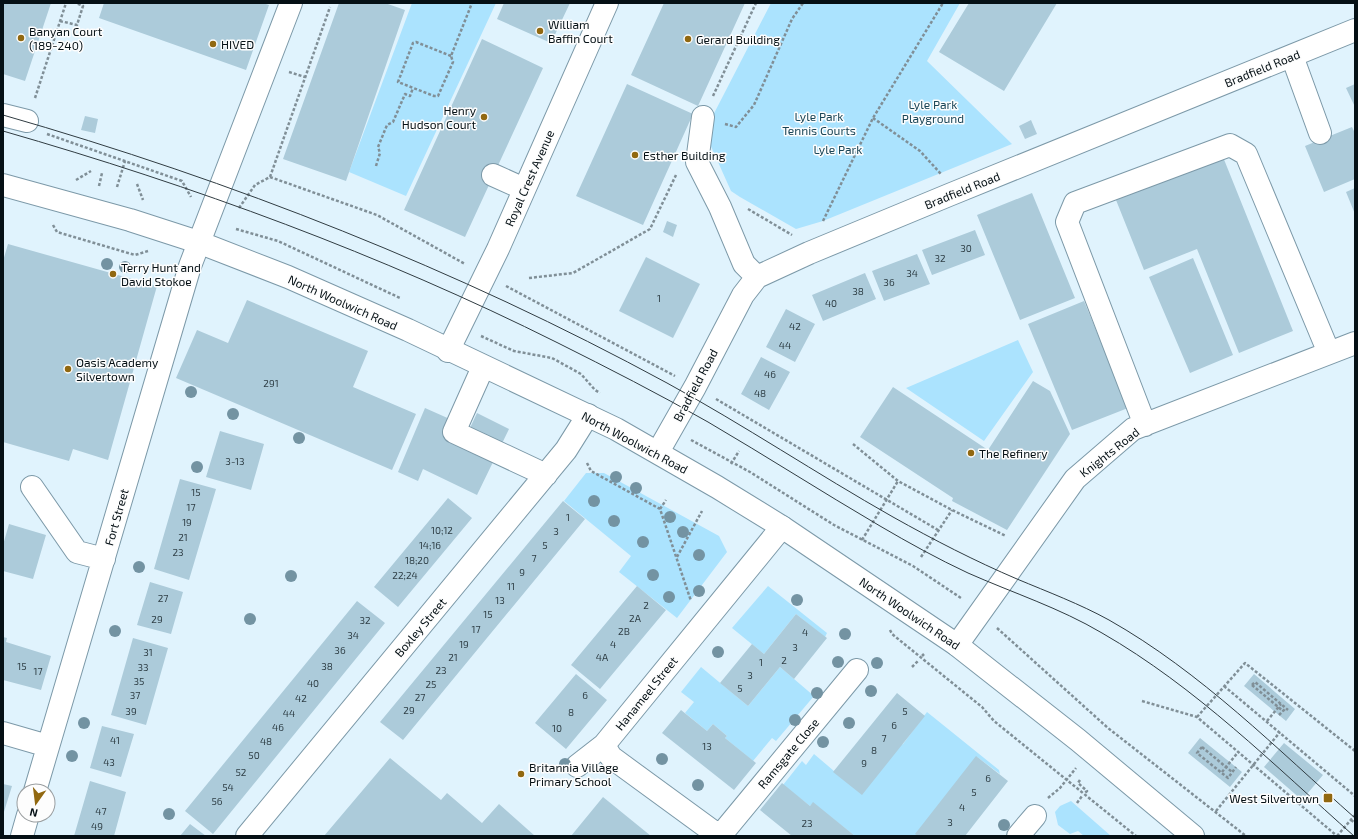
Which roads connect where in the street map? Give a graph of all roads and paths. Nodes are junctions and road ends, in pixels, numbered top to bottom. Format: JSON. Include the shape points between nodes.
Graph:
{"nodes":[{"id":1,"x":66,"y":3,"type":"edge"},
{"id":2,"x":76,"y":3,"type":"edge"},
{"id":3,"x":291,"y":3,"type":"edge"},
{"id":4,"x":472,"y":3,"type":"edge"},
{"id":5,"x":607,"y":3,"type":"edge"},
{"id":6,"x":756,"y":3,"type":"edge"},
{"id":7,"x":803,"y":3,"type":"edge"},
{"id":8,"x":944,"y":3,"type":"edge"},
{"id":9,"x":330,"y":7,"type":"dead end"},
{"id":10,"x":60,"y":21,"type":"junction"},
{"id":11,"x":1355,"y":30,"type":"edge"},
{"id":12,"x":451,"y":56,"type":"junction"},
{"id":13,"x":1292,"y":56,"type":"junction"},
{"id":14,"x":287,"y":72,"type":"dead end"},
{"id":15,"x":305,"y":77,"type":"junction"},
{"id":16,"x":413,"y":88,"type":"junction"},
{"id":17,"x":28,"y":96,"type":"dead end"},
{"id":18,"x":34,"y":98,"type":"junction"},
{"id":19,"x":3,"y":115,"type":"edge"},
{"id":20,"x":703,"y":117,"type":"joint"},
{"id":21,"x":873,"y":118,"type":"junction"},
{"id":22,"x":27,"y":121,"type":"junction"},
{"id":23,"x":736,"y":127,"type":"dead end"},
{"id":24,"x":1320,"y":133,"type":"dead end"},
{"id":25,"x":125,"y":161,"type":"junction"},
{"id":26,"x":376,"y":166,"type":"dead end"},
{"id":27,"x":91,"y":171,"type":"dead end"},
{"id":28,"x":677,"y":173,"type":"dead end"},
{"id":29,"x":102,"y":174,"type":"dead end"},
{"id":30,"x":494,"y":175,"type":"dead end"},
{"id":31,"x":80,"y":177,"type":"dead end"},
{"id":32,"x":270,"y":177,"type":"junction"},
{"id":33,"x":943,"y":180,"type":"dead end"},
{"id":34,"x":100,"y":183,"type":"dead end"},
{"id":35,"x":137,"y":184,"type":"dead end"},
{"id":36,"x":3,"y":185,"type":"edge"},
{"id":37,"x":117,"y":187,"type":"dead end"},
{"id":38,"x":524,"y":189,"type":"junction"},
{"id":39,"x":142,"y":194,"type":"dead end"},
{"id":40,"x":193,"y":201,"type":"dead end"},
{"id":41,"x":741,"y":205,"type":"dead end"},
{"id":42,"x":236,"y":213,"type":"dead end"},
{"id":43,"x":52,"y":222,"type":"dead end"},
{"id":44,"x":821,"y":227,"type":"dead end"},
{"id":45,"x":86,"y":233,"type":"dead end"},
{"id":46,"x":795,"y":237,"type":"dead end"},
{"id":47,"x":84,"y":240,"type":"junction"},
{"id":48,"x":103,"y":242,"type":"dead end"},
{"id":49,"x":198,"y":242,"type":"junction"},
{"id":50,"x":102,"y":246,"type":"junction"},
{"id":51,"x":146,"y":253,"type":"dead end"},
{"id":52,"x":485,"y":274,"type":"junction"},
{"id":53,"x":757,"y":277,"type":"junction"},
{"id":54,"x":529,"y":278,"type":"dead end"},
{"id":55,"x":1355,"y":343,"type":"edge"},
{"id":56,"x":448,"y":351,"type":"junction"},
{"id":57,"x":1329,"y":353,"type":"junction"},
{"id":58,"x":483,"y":367,"type":"junction"},
{"id":59,"x":588,"y":415,"type":"junction"},
{"id":60,"x":1145,"y":425,"type":"junction"},
{"id":61,"x":689,"y":439,"type":"dead end"},
{"id":62,"x":853,"y":444,"type":"dead end"},
{"id":63,"x":739,"y":451,"type":"dead end"},
{"id":64,"x":658,"y":452,"type":"junction"},
{"id":65,"x":586,"y":461,"type":"dead end"},
{"id":66,"x":732,"y":463,"type":"junction"},
{"id":67,"x":546,"y":475,"type":"junction"},
{"id":68,"x":898,"y":481,"type":"junction"},
{"id":69,"x":32,"y":487,"type":"dead end"},
{"id":70,"x":666,"y":500,"type":"dead end"},
{"id":71,"x":660,"y":509,"type":"junction"},
{"id":72,"x":952,"y":510,"type":"junction"},
{"id":73,"x":702,"y":511,"type":"dead end"},
{"id":74,"x":782,"y":527,"type":"junction"},
{"id":75,"x":862,"y":540,"type":"junction"},
{"id":76,"x":1027,"y":546,"type":"junction"},
{"id":77,"x":676,"y":557,"type":"junction"},
{"id":78,"x":921,"y":557,"type":"dead end"},
{"id":79,"x":104,"y":558,"type":"junction"},
{"id":80,"x":965,"y":600,"type":"dead end"},
{"id":81,"x":694,"y":609,"type":"dead end"},
{"id":82,"x":994,"y":625,"type":"dead end"},
{"id":83,"x":888,"y":626,"type":"dead end"},
{"id":84,"x":956,"y":645,"type":"junction"},
{"id":85,"x":919,"y":660,"type":"dead end"},
{"id":86,"x":912,"y":667,"type":"dead end"},
{"id":87,"x":857,"y":670,"type":"dead end"},
{"id":88,"x":1224,"y":686,"type":"junction"},
{"id":89,"x":1142,"y":701,"type":"dead end"},
{"id":90,"x":1281,"y":704,"type":"junction"},
{"id":91,"x":1283,"y":711,"type":"junction"},
{"id":92,"x":1279,"y":715,"type":"dead end"},
{"id":93,"x":1197,"y":717,"type":"junction"},
{"id":94,"x":1267,"y":721,"type":"junction"},
{"id":95,"x":1280,"y":732,"type":"junction"},
{"id":96,"x":3,"y":733,"type":"edge"},
{"id":97,"x":604,"y":745,"type":"junction"},
{"id":98,"x":48,"y":746,"type":"junction"},
{"id":99,"x":1239,"y":751,"type":"junction"},
{"id":100,"x":1355,"y":751,"type":"edge"},
{"id":101,"x":1253,"y":763,"type":"junction"},
{"id":102,"x":577,"y":766,"type":"dead end"},
{"id":103,"x":1236,"y":767,"type":"dead end"},
{"id":104,"x":1222,"y":772,"type":"junction"},
{"id":105,"x":1232,"y":772,"type":"junction"},
{"id":106,"x":1071,"y":775,"type":"dead end"},
{"id":107,"x":1066,"y":780,"type":"junction"},
{"id":108,"x":1080,"y":780,"type":"dead end"},
{"id":109,"x":37,"y":783,"type":"edge"},
{"id":110,"x":1060,"y":788,"type":"dead end"},
{"id":111,"x":1085,"y":792,"type":"dead end"},
{"id":112,"x":1082,"y":796,"type":"dead end"},
{"id":113,"x":1355,"y":796,"type":"edge"},
{"id":114,"x":1077,"y":802,"type":"dead end"},
{"id":115,"x":1216,"y":811,"type":"junction"},
{"id":116,"x":1355,"y":815,"type":"edge"},
{"id":117,"x":1035,"y":816,"type":"dead end"},
{"id":118,"x":1351,"y":820,"type":"junction"},
{"id":119,"x":26,"y":823,"type":"edge"},
{"id":120,"x":1355,"y":823,"type":"edge"},
{"id":121,"x":22,"y":836,"type":"edge"},
{"id":122,"x":247,"y":836,"type":"edge"},
{"id":123,"x":719,"y":836,"type":"edge"},
{"id":124,"x":1018,"y":836,"type":"edge"},
{"id":125,"x":1136,"y":836,"type":"edge"},
{"id":126,"x":1193,"y":836,"type":"edge"},
{"id":127,"x":1246,"y":836,"type":"edge"},
{"id":128,"x":1337,"y":836,"type":"edge"}],
"edges":[{"from":1,"to":10,"type":"path"},
{"from":2,"to":10,"type":"path","via":[[83,6],[77,25]]},
{"from":3,"to":49,"type":"street","name":"Fort Street"},
{"from":4,"to":12,"type":"path"},
{"from":5,"to":38,"type":"street","name":"Royal Crest Avenue"},
{"from":6,"to":20,"type":"path"},
{"from":7,"to":23,"type":"path","via":[[792,19],[754,105]]},
{"from":8,"to":21,"type":"path"},
{"from":9,"to":15,"type":"path"},
{"from":10,"to":18,"type":"path"},
{"from":11,"to":13,"type":"street","name":"Bradfield Road"},
{"from":12,"to":16,"type":"path","via":[[453,62],[438,96]]},
{"from":12,"to":16,"type":"path","via":[[413,43],[398,82]]},
{"from":13,"to":24,"type":"street"},
{"from":13,"to":53,"type":"street","name":"Bradfield Road","via":[[942,198]]},
{"from":14,"to":15,"type":"path"},
{"from":15,"to":32,"type":"path"},
{"from":16,"to":26,"type":"path","via":[[410,96],[405,94],[393,122],[387,125],[378,147],[380,154]]},
{"from":17,"to":18,"type":"path"},
{"from":18,"to":22,"type":"path"},
{"from":19,"to":22,"type":"street"},
{"from":20,"to":53,"type":"street","via":[[697,162],[720,207],[744,264]]},
{"from":21,"to":33,"type":"path","via":[[920,151],[941,174]]},
{"from":21,"to":44,"type":"path"},
{"from":22,"to":25,"type":"path","via":[[27,127]]},
{"from":25,"to":37,"type":"path"},
{"from":25,"to":40,"type":"path","via":[[182,181]]},
{"from":27,"to":31,"type":"path"},
{"from":28,"to":54,"type":"path","via":[[650,229],[573,273]]},
{"from":29,"to":34,"type":"path"},
{"from":30,"to":38,"type":"street"},
{"from":32,"to":42,"type":"path","via":[[255,185]]},
{"from":32,"to":52,"type":"path","via":[[377,215]]},
{"from":35,"to":39,"type":"path"},
{"from":36,"to":49,"type":"street","name":"North Woolwich Road","via":[[82,206]]},
{"from":38,"to":52,"type":"street","name":"Royal Crest Avenue"},
{"from":41,"to":46,"type":"path"},
{"from":43,"to":47,"type":"path","via":[[57,232]]},
{"from":45,"to":47,"type":"path"},
{"from":47,"to":50,"type":"path"},
{"from":48,"to":50,"type":"path"},
{"from":49,"to":56,"type":"street","name":"North Woolwich Road","via":[[322,291]]},
{"from":49,"to":79,"type":"street","name":"Fort Street"},
{"from":50,"to":51,"type":"path","via":[[135,255]]},
{"from":52,"to":56,"type":"street","name":"Royal Crest Avenue"},
{"from":53,"to":64,"type":"street","name":"Bradfield Road","via":[[743,295]]},
{"from":55,"to":57,"type":"street","name":"Knights Road"},
{"from":56,"to":58,"type":"street","name":"North Woolwich Road"},
{"from":57,"to":60,"type":"street","name":"Knights Road"},
{"from":57,"to":60,"type":"street","via":[[1246,154],[1230,145],[1075,203],[1067,222]]},
{"from":58,"to":59,"type":"street","name":"North Woolwich Road"},
{"from":58,"to":67,"type":"street","via":[[454,432]]},
{"from":59,"to":64,"type":"street","name":"North Woolwich Road"},
{"from":59,"to":67,"type":"street","name":"Boxley Street","via":[[566,450]]},
{"from":60,"to":76,"type":"street","name":"Knights Road","via":[[1133,429],[1075,479]]},
{"from":61,"to":66,"type":"path"},
{"from":62,"to":68,"type":"path"},
{"from":63,"to":66,"type":"path"},
{"from":64,"to":74,"type":"street","name":"North Woolwich Road"},
{"from":65,"to":71,"type":"path","via":[[591,471]]},
{"from":66,"to":75,"type":"path"},
{"from":67,"to":122,"type":"street","name":"Boxley Street"},
{"from":68,"to":72,"type":"path"},
{"from":68,"to":75,"type":"path"},
{"from":69,"to":79,"type":"street","via":[[77,552]]},
{"from":70,"to":71,"type":"path"},
{"from":71,"to":77,"type":"path"},
{"from":72,"to":76,"type":"path"},
{"from":72,"to":78,"type":"path"},
{"from":73,"to":77,"type":"path"},
{"from":74,"to":84,"type":"street","name":"North Woolwich Road"},
{"from":74,"to":97,"type":"street","name":"Hanameel Street"},
{"from":75,"to":80,"type":"path","via":[[913,566]]},
{"from":76,"to":84,"type":"street","name":"Knights Road"},
{"from":77,"to":81,"type":"path"},
{"from":79,"to":98,"type":"street","name":"Fort Street"},
{"from":82,"to":115,"type":"path","via":[[1108,728]]},
{"from":83,"to":107,"type":"path","name":"North Woolwich Road","via":[[892,634]]},
{"from":84,"to":126,"type":"street","name":"North Woolwich Road","via":[[1078,740]]},
{"from":85,"to":86,"type":"path"},
{"from":87,"to":123,"type":"street","name":"Ramsgate Close"},
{"from":88,"to":93,"type":"path"},
{"from":88,"to":94,"type":"path"},
{"from":88,"to":100,"type":"path","via":[[1245,663]]},
{"from":89,"to":93,"type":"path"},
{"from":90,"to":91,"type":"path","bridge":true,"via":[[1288,710],[1286,708]]},
{"from":90,"to":91,"type":"path","bridge":true,"via":[[1255,682],[1252,685]]},
{"from":90,"to":94,"type":"path"},
{"from":91,"to":92,"type":"path","bridge":true},
{"from":93,"to":99,"type":"path"},
{"from":94,"to":95,"type":"path"},
{"from":95,"to":101,"type":"path"},
{"from":95,"to":113,"type":"path"},
{"from":96,"to":98,"type":"street"},
{"from":97,"to":102,"type":"street","name":"Hanameel Street"},
{"from":97,"to":123,"type":"street","via":[[611,757]]},
{"from":98,"to":109,"type":"street","name":"Fort Street"},
{"from":99,"to":101,"type":"path"},
{"from":99,"to":104,"type":"path"},
{"from":101,"to":115,"type":"path"},
{"from":101,"to":128,"type":"path"},
{"from":103,"to":105,"type":"path"},
{"from":104,"to":105,"type":"path","via":[[1228,778]]},
{"from":104,"to":105,"type":"path","bridge":true,"via":[[1197,753],[1202,747]]},
{"from":106,"to":107,"type":"path"},
{"from":107,"to":110,"type":"path"},
{"from":107,"to":125,"type":"path","name":"North Woolwich Road"},
{"from":108,"to":111,"type":"path","via":[[1078,783],[1087,791]]},
{"from":112,"to":114,"type":"path"},
{"from":115,"to":127,"type":"path"},
{"from":116,"to":118,"type":"path"},
{"from":117,"to":124,"type":"street"},
{"from":118,"to":120,"type":"path"},
{"from":118,"to":128,"type":"path"},
{"from":119,"to":121,"type":"street"}]}
